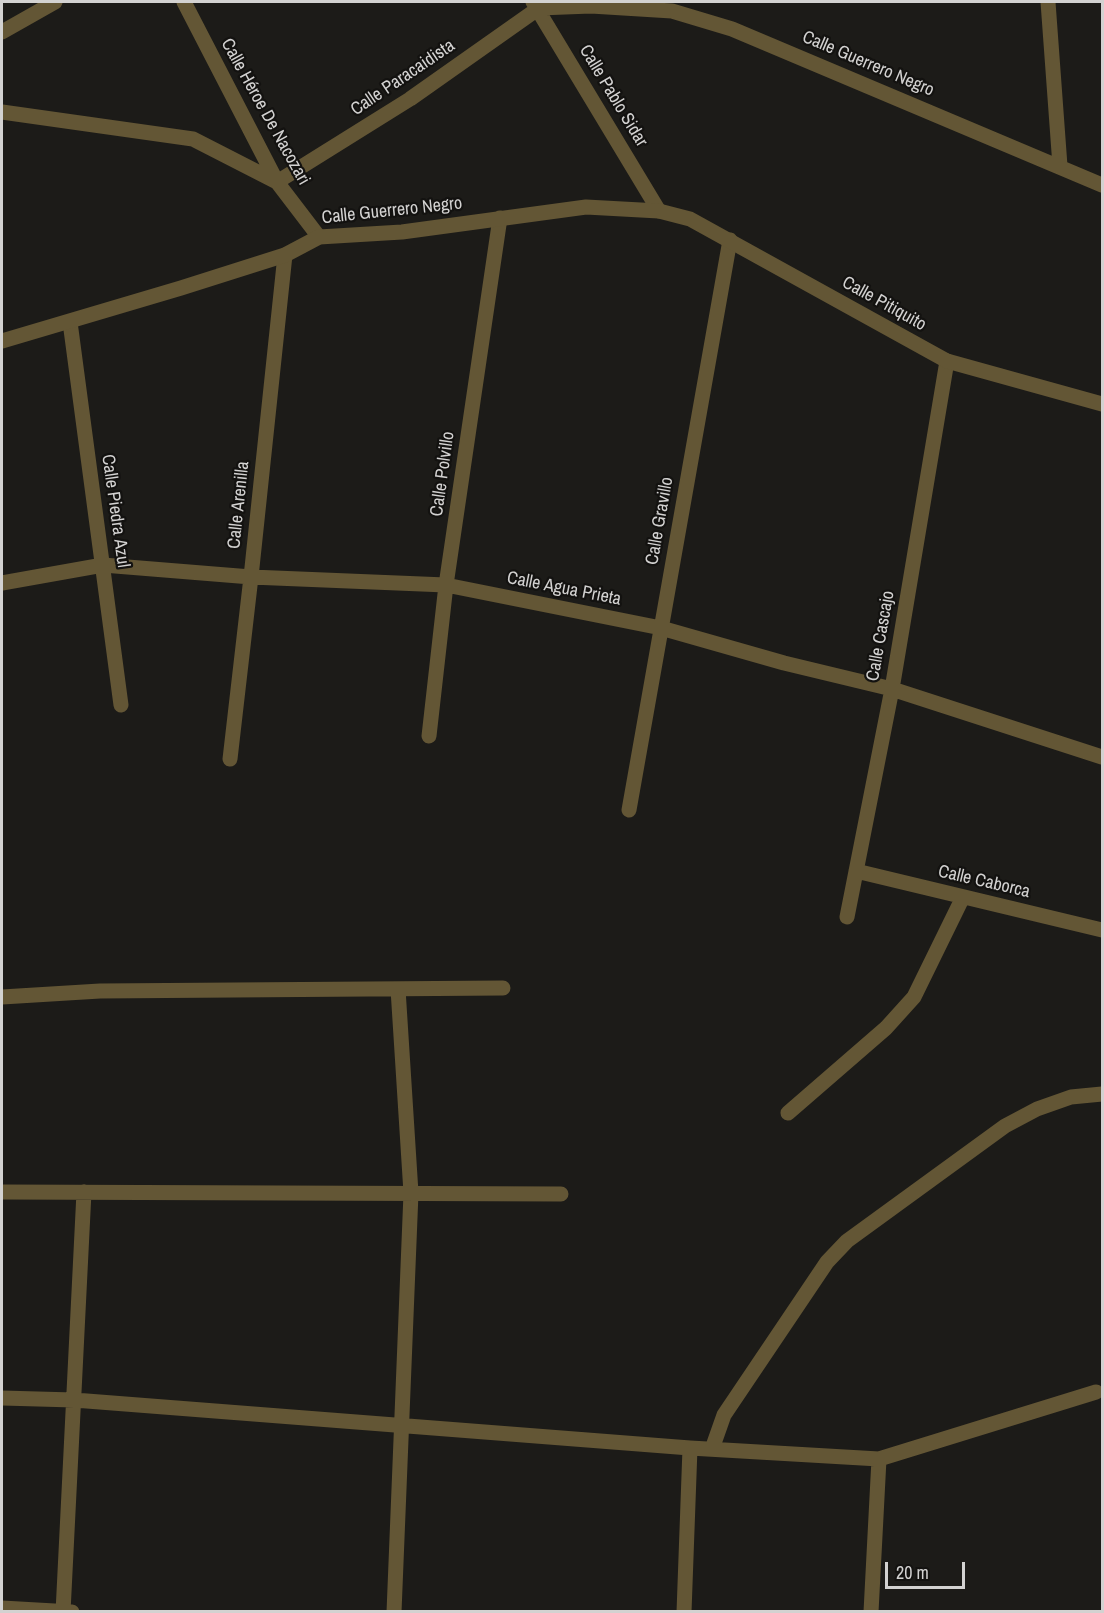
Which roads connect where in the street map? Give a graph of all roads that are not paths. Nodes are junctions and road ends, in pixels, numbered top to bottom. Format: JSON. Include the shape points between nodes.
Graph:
{"nodes":[{"id":1,"x":55,"y":2,"type":"edge"},
{"id":2,"x":184,"y":2,"type":"edge"},
{"id":3,"x":1048,"y":2,"type":"edge"},
{"id":4,"x":540,"y":4,"type":"edge"},
{"id":5,"x":2,"y":32,"type":"edge"},
{"id":6,"x":2,"y":112,"type":"edge"},
{"id":7,"x":1060,"y":166,"type":"junction"},
{"id":8,"x":276,"y":182,"type":"junction"},
{"id":9,"x":1102,"y":185,"type":"edge"},
{"id":10,"x":659,"y":211,"type":"junction"},
{"id":11,"x":500,"y":218,"type":"junction"},
{"id":12,"x":319,"y":237,"type":"junction"},
{"id":13,"x":730,"y":240,"type":"junction"},
{"id":14,"x":285,"y":255,"type":"junction"},
{"id":15,"x":70,"y":322,"type":"junction"},
{"id":16,"x":2,"y":340,"type":"edge"},
{"id":17,"x":948,"y":361,"type":"junction"},
{"id":18,"x":1102,"y":404,"type":"edge"},
{"id":19,"x":103,"y":565,"type":"junction"},
{"id":20,"x":251,"y":577,"type":"junction"},
{"id":21,"x":2,"y":583,"type":"edge"},
{"id":22,"x":446,"y":585,"type":"junction"},
{"id":23,"x":660,"y":628,"type":"junction"},
{"id":24,"x":892,"y":689,"type":"junction"},
{"id":25,"x":121,"y":705,"type":"dead end"},
{"id":26,"x":429,"y":736,"type":"dead end"},
{"id":27,"x":1102,"y":757,"type":"edge"},
{"id":28,"x":230,"y":759,"type":"dead end"},
{"id":29,"x":629,"y":810,"type":"dead end"},
{"id":30,"x":856,"y":871,"type":"junction"},
{"id":31,"x":963,"y":897,"type":"junction"},
{"id":32,"x":847,"y":917,"type":"dead end"},
{"id":33,"x":1102,"y":930,"type":"edge"},
{"id":34,"x":503,"y":988,"type":"dead end"},
{"id":35,"x":398,"y":989,"type":"junction"},
{"id":36,"x":2,"y":997,"type":"edge"},
{"id":37,"x":1102,"y":1094,"type":"edge"},
{"id":38,"x":788,"y":1113,"type":"dead end"},
{"id":39,"x":2,"y":1192,"type":"edge"},
{"id":40,"x":84,"y":1192,"type":"junction"},
{"id":41,"x":411,"y":1193,"type":"junction"},
{"id":42,"x":561,"y":1194,"type":"dead end"},
{"id":43,"x":1096,"y":1392,"type":"dead end"},
{"id":44,"x":2,"y":1398,"type":"edge"},
{"id":45,"x":74,"y":1400,"type":"junction"},
{"id":46,"x":402,"y":1425,"type":"junction"},
{"id":47,"x":690,"y":1448,"type":"junction"},
{"id":48,"x":712,"y":1449,"type":"junction"},
{"id":49,"x":879,"y":1459,"type":"junction"},
{"id":50,"x":2,"y":1608,"type":"edge"},
{"id":51,"x":63,"y":1611,"type":"edge"},
{"id":52,"x":72,"y":1611,"type":"edge"},
{"id":53,"x":394,"y":1611,"type":"edge"},
{"id":54,"x":684,"y":1611,"type":"edge"},
{"id":55,"x":871,"y":1611,"type":"edge"}],
"edges":[{"from":1,"to":5,"type":"street"},
{"from":2,"to":8,"type":"street","name":"Calle Héroe De Nacozari"},
{"from":3,"to":7,"type":"street"},
{"from":4,"to":7,"type":"street","name":"Calle Guerrero Negro","via":[[672,11],[732,29]]},
{"from":4,"to":8,"type":"street","name":"Calle Paracaidista","via":[[410,99]]},
{"from":4,"to":10,"type":"street","name":"Calle Pablo Sidar"},
{"from":6,"to":8,"type":"street","via":[[194,139]]},
{"from":7,"to":9,"type":"street","name":"Calle Guerrero Negro"},
{"from":8,"to":12,"type":"street","name":"Calle Héroe De Nacozari"},
{"from":10,"to":11,"type":"street","name":"Calle Guerrero Negro","via":[[586,207]]},
{"from":10,"to":13,"type":"street","name":"Calle Pitiquito","via":[[690,219]]},
{"from":11,"to":12,"type":"street","name":"Calle Guerrero Negro","via":[[402,232]]},
{"from":11,"to":22,"type":"street","name":"Calle Polvillo"},
{"from":12,"to":14,"type":"street","name":"Calle Guerrero Negro"},
{"from":13,"to":17,"type":"street","name":"Calle Pitiquito"},
{"from":13,"to":23,"type":"street","name":"Calle Gravillo"},
{"from":14,"to":15,"type":"street","name":"Calle Guerrero Negro"},
{"from":14,"to":20,"type":"street","name":"Calle Arenilla"},
{"from":15,"to":16,"type":"street","name":"Calle Guerrero Negro"},
{"from":15,"to":19,"type":"street","name":"Calle Piedra Azul"},
{"from":17,"to":18,"type":"street","name":"Calle Pitiquito"},
{"from":17,"to":24,"type":"street","name":"Calle Cascajo"},
{"from":19,"to":20,"type":"street","name":"Calle Agua Prieta"},
{"from":19,"to":21,"type":"street","name":"Calle Agua Prieta"},
{"from":19,"to":25,"type":"street","name":"Calle Piedra Azul"},
{"from":20,"to":22,"type":"street","name":"Calle Agua Prieta"},
{"from":20,"to":28,"type":"street","name":"Calle Arenilla"},
{"from":22,"to":23,"type":"street","name":"Calle Agua Prieta"},
{"from":22,"to":26,"type":"street","name":"Calle Polvillo"},
{"from":23,"to":24,"type":"street","name":"Calle Agua Prieta"},
{"from":23,"to":29,"type":"street","name":"Calle Gravillo"},
{"from":24,"to":27,"type":"street","name":"Calle Agua Prieta"},
{"from":24,"to":30,"type":"street","name":"Calle Cascajo"},
{"from":30,"to":31,"type":"street","name":"Calle Caborca"},
{"from":30,"to":32,"type":"street","name":"Calle Cascajo"},
{"from":31,"to":33,"type":"street","name":"Calle Caborca"},
{"from":31,"to":38,"type":"street","via":[[914,998],[886,1028]]},
{"from":34,"to":35,"type":"street"},
{"from":35,"to":36,"type":"street","via":[[100,991]]},
{"from":35,"to":41,"type":"street"},
{"from":37,"to":48,"type":"street","via":[[1071,1097],[1005,1126],[848,1242],[827,1262],[724,1415]]},
{"from":39,"to":40,"type":"street"},
{"from":40,"to":41,"type":"street"},
{"from":40,"to":45,"type":"street"},
{"from":41,"to":42,"type":"street"},
{"from":41,"to":46,"type":"street"},
{"from":43,"to":49,"type":"street"},
{"from":44,"to":45,"type":"street"},
{"from":45,"to":46,"type":"street"},
{"from":45,"to":51,"type":"street"},
{"from":46,"to":47,"type":"street"},
{"from":46,"to":53,"type":"street"},
{"from":47,"to":48,"type":"street"},
{"from":47,"to":54,"type":"street"},
{"from":48,"to":49,"type":"street"},
{"from":49,"to":55,"type":"street"},
{"from":50,"to":51,"type":"street"},
{"from":51,"to":52,"type":"street"}]}
